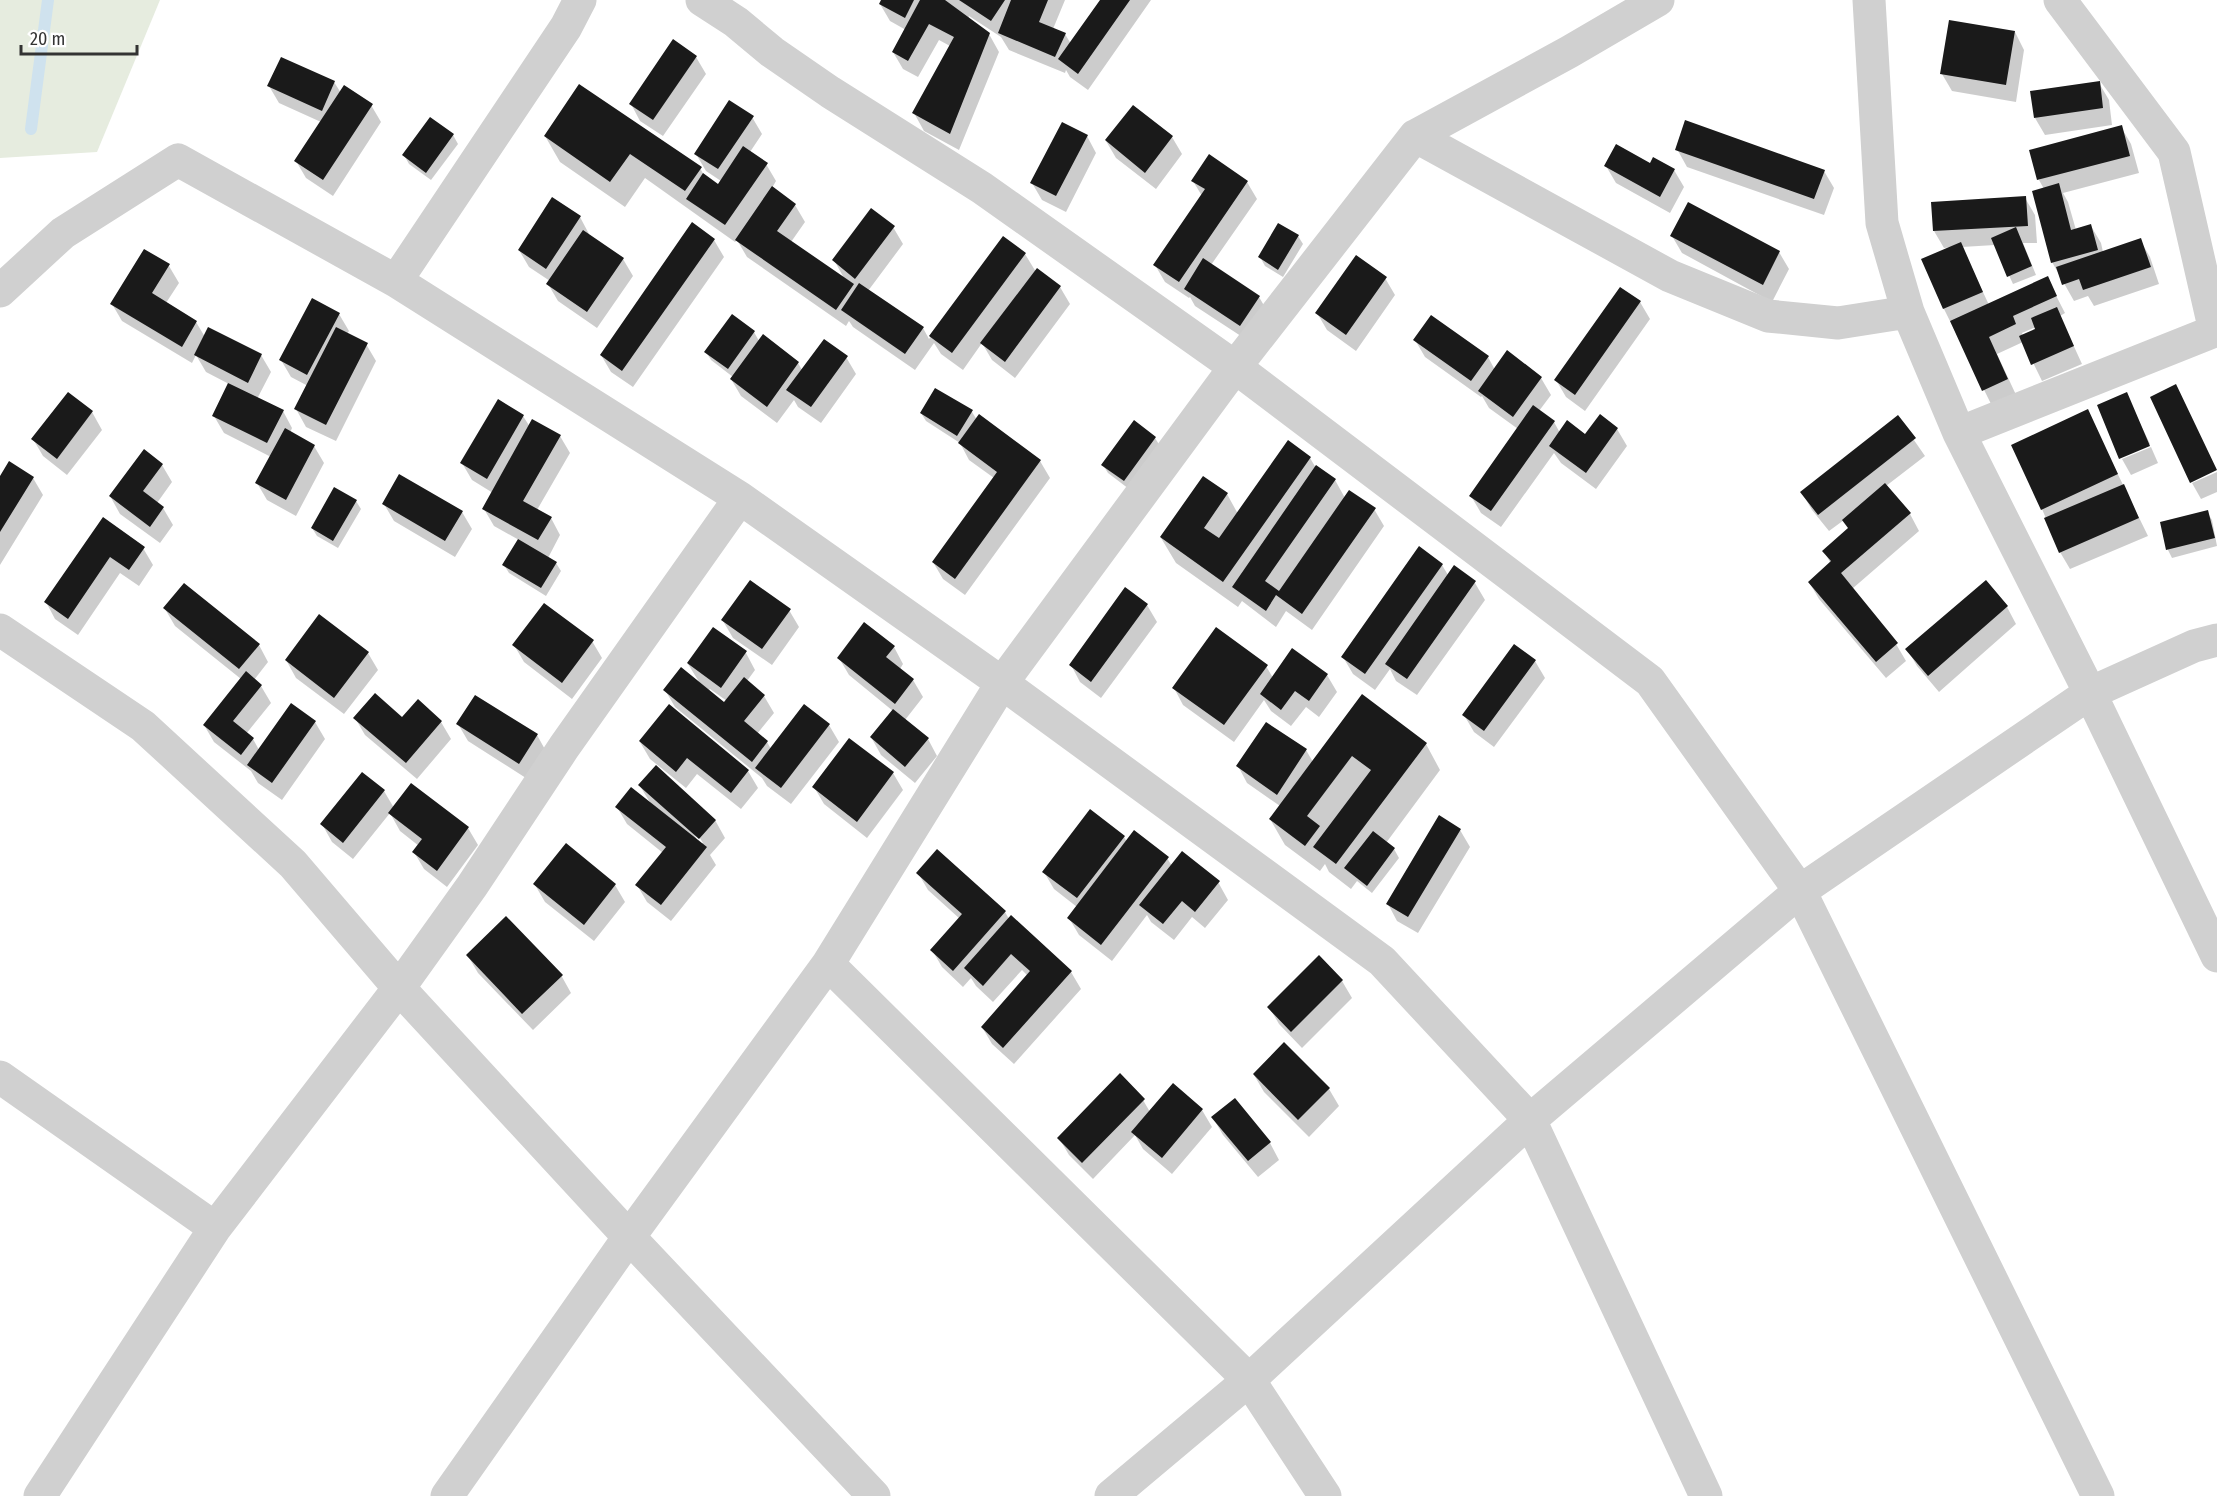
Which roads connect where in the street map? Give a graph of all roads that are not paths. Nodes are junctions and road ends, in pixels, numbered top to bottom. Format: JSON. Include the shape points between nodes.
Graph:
{"nodes":[{"id":1,"x":580,"y":0,"type":"edge"},
{"id":2,"x":702,"y":0,"type":"edge"},
{"id":3,"x":1658,"y":0,"type":"edge"},
{"id":4,"x":1869,"y":0,"type":"edge"},
{"id":5,"x":2060,"y":0,"type":"edge"},
{"id":6,"x":1414,"y":136,"type":"junction"},
{"id":7,"x":396,"y":280,"type":"junction"},
{"id":8,"x":0,"y":291,"type":"edge"},
{"id":9,"x":1908,"y":312,"type":"junction"},
{"id":10,"x":2216,"y":331,"type":"edge"},
{"id":11,"x":1235,"y":367,"type":"junction"},
{"id":12,"x":1959,"y":433,"type":"junction"},
{"id":13,"x":740,"y":498,"type":"junction"},
{"id":14,"x":0,"y":630,"type":"edge"},
{"id":15,"x":2217,"y":640,"type":"edge"},
{"id":16,"x":1002,"y":682,"type":"junction"},
{"id":17,"x":2090,"y":693,"type":"junction"},
{"id":18,"x":1800,"y":891,"type":"junction"},
{"id":19,"x":2217,"y":956,"type":"edge"},
{"id":20,"x":828,"y":964,"type":"junction"},
{"id":21,"x":399,"y":988,"type":"junction"},
{"id":22,"x":0,"y":1077,"type":"edge"},
{"id":23,"x":1530,"y":1120,"type":"junction"},
{"id":24,"x":215,"y":1228,"type":"junction"},
{"id":25,"x":629,"y":1236,"type":"junction"},
{"id":26,"x":1249,"y":1380,"type":"junction"},
{"id":27,"x":461,"y":1490,"type":"edge"},
{"id":28,"x":40,"y":1496,"type":"edge"},
{"id":29,"x":874,"y":1496,"type":"edge"},
{"id":30,"x":1111,"y":1496,"type":"edge"},
{"id":31,"x":1325,"y":1496,"type":"edge"},
{"id":32,"x":1706,"y":1496,"type":"edge"},
{"id":33,"x":2098,"y":1496,"type":"edge"}],
"edges":[{"from":1,"to":7,"type":"street","via":[[566,27]]},
{"from":2,"to":11,"type":"street","via":[[830,92],[982,188]]},
{"from":3,"to":6,"type":"street"},
{"from":4,"to":9,"type":"street","via":[[1882,223]]},
{"from":5,"to":10,"type":"street","via":[[2174,152]]},
{"from":6,"to":9,"type":"street","via":[[1670,276],[1768,316],[1838,323]]},
{"from":6,"to":11,"type":"street"},
{"from":7,"to":8,"type":"street","via":[[178,160],[63,233]]},
{"from":7,"to":13,"type":"street"},
{"from":9,"to":12,"type":"street"},
{"from":10,"to":12,"type":"street"},
{"from":11,"to":16,"type":"street"},
{"from":11,"to":18,"type":"street","via":[[1650,681]]},
{"from":12,"to":17,"type":"street"},
{"from":13,"to":16,"type":"street"},
{"from":13,"to":21,"type":"street"},
{"from":14,"to":21,"type":"street","via":[[143,726],[293,864]]},
{"from":15,"to":17,"type":"street","via":[[2194,646]]},
{"from":16,"to":20,"type":"street"},
{"from":16,"to":23,"type":"street","via":[[1382,961]]},
{"from":17,"to":18,"type":"street"},
{"from":17,"to":19,"type":"street"},
{"from":18,"to":23,"type":"street"},
{"from":18,"to":33,"type":"street"},
{"from":20,"to":25,"type":"street"},
{"from":20,"to":26,"type":"street"},
{"from":21,"to":24,"type":"street"},
{"from":21,"to":25,"type":"street"},
{"from":22,"to":24,"type":"street"},
{"from":23,"to":26,"type":"street"},
{"from":23,"to":32,"type":"street"},
{"from":24,"to":28,"type":"street"},
{"from":25,"to":27,"type":"street"},
{"from":25,"to":29,"type":"street"},
{"from":26,"to":30,"type":"street"},
{"from":26,"to":31,"type":"street"}]}
